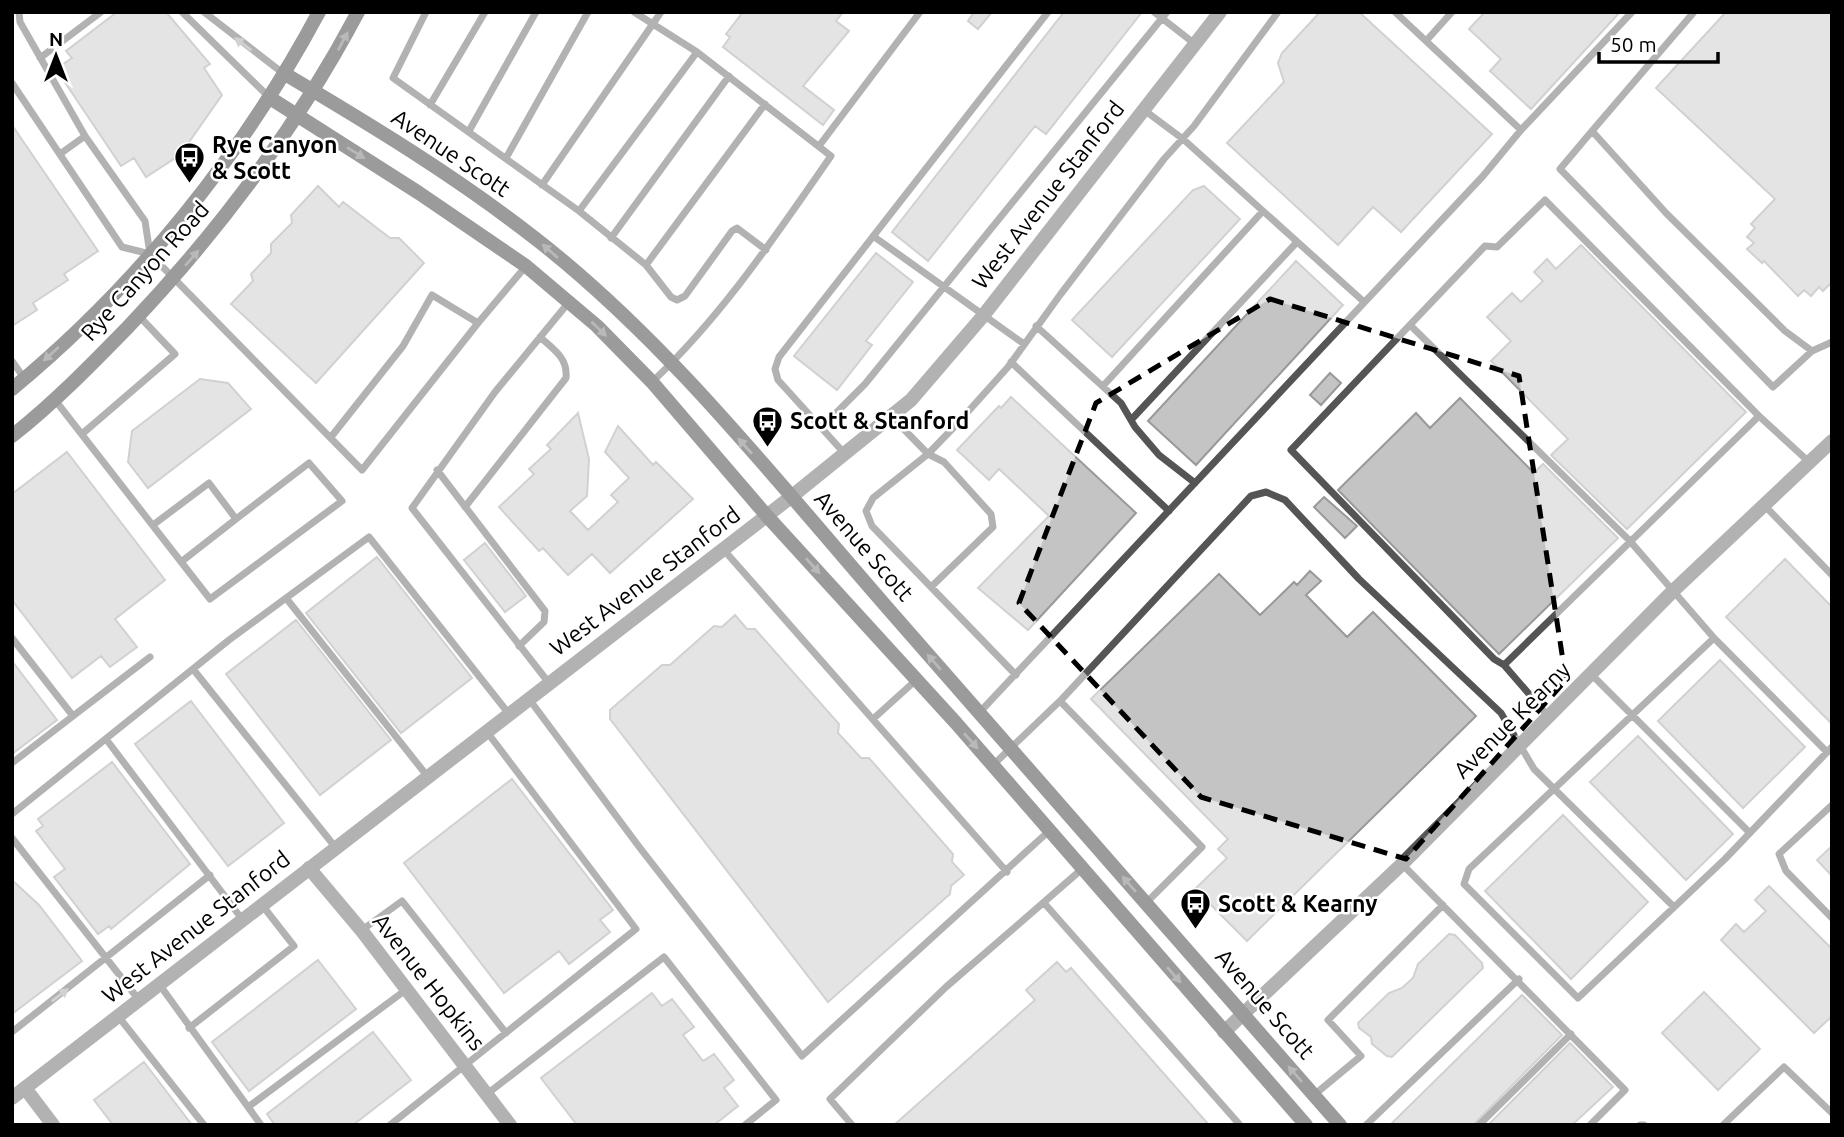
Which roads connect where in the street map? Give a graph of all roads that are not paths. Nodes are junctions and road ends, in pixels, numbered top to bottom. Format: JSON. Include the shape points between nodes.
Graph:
{"nodes":[{"id":1,"x":19,"y":12,"type":"edge"},
{"id":2,"x":101,"y":12,"type":"edge"},
{"id":3,"x":182,"y":12,"type":"edge"},
{"id":4,"x":204,"y":12,"type":"edge"},
{"id":5,"x":319,"y":12,"type":"edge"},
{"id":6,"x":358,"y":12,"type":"edge"},
{"id":7,"x":426,"y":12,"type":"edge"},
{"id":8,"x":485,"y":12,"type":"edge"},
{"id":9,"x":536,"y":12,"type":"edge"},
{"id":10,"x":588,"y":12,"type":"edge"},
{"id":11,"x":634,"y":12,"type":"edge"},
{"id":12,"x":661,"y":12,"type":"edge"},
{"id":13,"x":920,"y":12,"type":"edge"},
{"id":14,"x":1048,"y":12,"type":"edge"},
{"id":15,"x":1154,"y":12,"type":"edge"},
{"id":16,"x":1220,"y":12,"type":"edge"},
{"id":17,"x":1278,"y":12,"type":"edge"},
{"id":18,"x":1395,"y":12,"type":"edge"},
{"id":19,"x":1452,"y":12,"type":"edge"},
{"id":20,"x":1632,"y":12,"type":"edge"},
{"id":21,"x":1693,"y":12,"type":"edge"},
{"id":22,"x":1164,"y":15,"type":"edge"},
{"id":23,"x":653,"y":24,"type":"junction"},
{"id":24,"x":1426,"y":41,"type":"junction"},
{"id":25,"x":1195,"y":44,"type":"junction"},
{"id":26,"x":698,"y":52,"type":"junction"},
{"id":27,"x":40,"y":58,"type":"junction"},
{"id":28,"x":285,"y":74,"type":"junction"},
{"id":29,"x":729,"y":76,"type":"junction"},
{"id":30,"x":12,"y":83,"type":"edge"},
{"id":31,"x":314,"y":92,"type":"junction"},
{"id":32,"x":270,"y":98,"type":"junction"},
{"id":33,"x":765,"y":104,"type":"junction"},
{"id":34,"x":430,"y":105,"type":"junction"},
{"id":35,"x":1144,"y":110,"type":"junction"},
{"id":36,"x":298,"y":117,"type":"junction"},
{"id":37,"x":469,"y":131,"type":"junction"},
{"id":38,"x":1521,"y":131,"type":"junction"},
{"id":39,"x":1592,"y":131,"type":"junction"},
{"id":40,"x":85,"y":136,"type":"junction"},
{"id":41,"x":1183,"y":139,"type":"junction"},
{"id":42,"x":818,"y":146,"type":"junction"},
{"id":43,"x":60,"y":155,"type":"junction"},
{"id":44,"x":506,"y":158,"type":"junction"},
{"id":45,"x":542,"y":185,"type":"junction"},
{"id":46,"x":579,"y":211,"type":"junction"},
{"id":47,"x":1263,"y":211,"type":"junction"},
{"id":48,"x":873,"y":236,"type":"junction"},
{"id":49,"x":611,"y":238,"type":"junction"},
{"id":50,"x":1297,"y":242,"type":"junction"},
{"id":51,"x":766,"y":250,"type":"junction"},
{"id":52,"x":150,"y":254,"type":"junction"},
{"id":53,"x":646,"y":265,"type":"junction"},
{"id":54,"x":526,"y":266,"type":"junction"},
{"id":55,"x":173,"y":279,"type":"junction"},
{"id":56,"x":943,"y":288,"type":"junction"},
{"id":57,"x":1363,"y":301,"type":"junction"},
{"id":58,"x":569,"y":302,"type":"junction"},
{"id":59,"x":138,"y":315,"type":"junction"},
{"id":60,"x":983,"y":316,"type":"junction"},
{"id":61,"x":478,"y":323,"type":"junction"},
{"id":62,"x":1410,"y":325,"type":"junction"},
{"id":63,"x":1036,"y":326,"type":"junction"},
{"id":64,"x":540,"y":337,"type":"junction"},
{"id":65,"x":1832,"y":342,"type":"edge"},
{"id":66,"x":1024,"y":344,"type":"junction"},
{"id":67,"x":1812,"y":351,"type":"junction"},
{"id":68,"x":12,"y":360,"type":"edge"},
{"id":69,"x":1011,"y":362,"type":"junction"},
{"id":70,"x":671,"y":364,"type":"junction"},
{"id":71,"x":25,"y":378,"type":"junction"},
{"id":72,"x":652,"y":382,"type":"junction"},
{"id":73,"x":1103,"y":386,"type":"junction"},
{"id":74,"x":12,"y":389,"type":"edge"},
{"id":75,"x":55,"y":399,"type":"junction"},
{"id":76,"x":1759,"y":416,"type":"junction"},
{"id":77,"x":892,"y":417,"type":"junction"},
{"id":78,"x":1131,"y":420,"type":"junction"},
{"id":79,"x":822,"y":427,"type":"junction"},
{"id":80,"x":82,"y":434,"type":"junction"},
{"id":81,"x":12,"y":436,"type":"edge"},
{"id":82,"x":331,"y":437,"type":"junction"},
{"id":83,"x":1832,"y":441,"type":"edge"},
{"id":84,"x":928,"y":454,"type":"junction"},
{"id":85,"x":846,"y":455,"type":"junction"},
{"id":86,"x":1808,"y":461,"type":"junction"},
{"id":87,"x":437,"y":470,"type":"junction"},
{"id":88,"x":1195,"y":483,"type":"junction"},
{"id":89,"x":791,"y":497,"type":"junction"},
{"id":90,"x":1763,"y":505,"type":"junction"},
{"id":91,"x":465,"y":507,"type":"junction"},
{"id":92,"x":1169,"y":511,"type":"junction"},
{"id":93,"x":767,"y":516,"type":"junction"},
{"id":94,"x":236,"y":519,"type":"junction"},
{"id":95,"x":153,"y":525,"type":"junction"},
{"id":96,"x":1629,"y":540,"type":"junction"},
{"id":97,"x":723,"y":549,"type":"junction"},
{"id":98,"x":181,"y":562,"type":"junction"},
{"id":99,"x":1832,"y":575,"type":"edge"},
{"id":100,"x":931,"y":587,"type":"junction"},
{"id":101,"x":1673,"y":591,"type":"junction"},
{"id":102,"x":286,"y":598,"type":"junction"},
{"id":103,"x":12,"y":638,"type":"edge"},
{"id":104,"x":1714,"y":638,"type":"junction"},
{"id":105,"x":519,"y":646,"type":"junction"},
{"id":106,"x":150,"y":657,"type":"dead end"},
{"id":107,"x":1504,"y":665,"type":"junction"},
{"id":108,"x":193,"y":669,"type":"junction"},
{"id":109,"x":1591,"y":674,"type":"junction"},
{"id":110,"x":1016,"y":675,"type":"junction"},
{"id":111,"x":915,"y":681,"type":"junction"},
{"id":112,"x":549,"y":683,"type":"junction"},
{"id":113,"x":529,"y":699,"type":"junction"},
{"id":114,"x":1060,"y":701,"type":"junction"},
{"id":115,"x":978,"y":713,"type":"junction"},
{"id":116,"x":1633,"y":714,"type":"junction"},
{"id":117,"x":509,"y":715,"type":"junction"},
{"id":118,"x":73,"y":716,"type":"junction"},
{"id":119,"x":1548,"y":716,"type":"junction"},
{"id":120,"x":873,"y":719,"type":"junction"},
{"id":121,"x":487,"y":732,"type":"junction"},
{"id":122,"x":106,"y":739,"type":"junction"},
{"id":123,"x":1521,"y":741,"type":"junction"},
{"id":124,"x":1012,"y":749,"type":"junction"},
{"id":125,"x":1829,"y":750,"type":"edge"},
{"id":126,"x":12,"y":763,"type":"edge"},
{"id":127,"x":993,"y":765,"type":"junction"},
{"id":128,"x":428,"y":778,"type":"junction"},
{"id":129,"x":1555,"y":790,"type":"junction"},
{"id":130,"x":1832,"y":805,"type":"edge"},
{"id":131,"x":12,"y":814,"type":"edge"},
{"id":132,"x":1049,"y":831,"type":"junction"},
{"id":133,"x":1750,"y":832,"type":"junction"},
{"id":134,"x":12,"y":838,"type":"edge"},
{"id":135,"x":336,"y":848,"type":"junction"},
{"id":136,"x":1402,"y":864,"type":"junction"},
{"id":137,"x":309,"y":868,"type":"junction"},
{"id":138,"x":1082,"y":869,"type":"junction"},
{"id":139,"x":1007,"y":872,"type":"junction"},
{"id":140,"x":209,"y":875,"type":"junction"},
{"id":141,"x":1146,"y":903,"type":"junction"},
{"id":142,"x":262,"y":904,"type":"junction"},
{"id":143,"x":1045,"y":904,"type":"junction"},
{"id":144,"x":1443,"y":905,"type":"junction"},
{"id":145,"x":1674,"y":907,"type":"junction"},
{"id":146,"x":1832,"y":918,"type":"edge"},
{"id":147,"x":242,"y":919,"type":"junction"},
{"id":148,"x":362,"y":931,"type":"junction"},
{"id":149,"x":107,"y":959,"type":"junction"},
{"id":150,"x":1519,"y":979,"type":"junction"},
{"id":151,"x":159,"y":984,"type":"junction"},
{"id":152,"x":407,"y":989,"type":"junction"},
{"id":153,"x":139,"y":1000,"type":"junction"},
{"id":154,"x":1243,"y":1015,"type":"junction"},
{"id":155,"x":118,"y":1016,"type":"junction"},
{"id":156,"x":189,"y":1028,"type":"junction"},
{"id":157,"x":12,"y":1032,"type":"edge"},
{"id":158,"x":1224,"y":1032,"type":"junction"},
{"id":159,"x":506,"y":1034,"type":"junction"},
{"id":160,"x":1571,"y":1034,"type":"junction"},
{"id":161,"x":465,"y":1066,"type":"junction"},
{"id":162,"x":25,"y":1088,"type":"junction"},
{"id":163,"x":487,"y":1094,"type":"junction"},
{"id":164,"x":1314,"y":1095,"type":"junction"},
{"id":165,"x":12,"y":1098,"type":"edge"},
{"id":166,"x":248,"y":1107,"type":"junction"},
{"id":167,"x":1832,"y":1114,"type":"edge"},
{"id":168,"x":52,"y":1125,"type":"edge"},
{"id":169,"x":204,"y":1125,"type":"edge"},
{"id":170,"x":261,"y":1125,"type":"edge"},
{"id":171,"x":390,"y":1125,"type":"edge"},
{"id":172,"x":510,"y":1125,"type":"edge"},
{"id":173,"x":745,"y":1125,"type":"edge"},
{"id":174,"x":852,"y":1125,"type":"edge"},
{"id":175,"x":1240,"y":1125,"type":"edge"},
{"id":176,"x":1306,"y":1125,"type":"edge"},
{"id":177,"x":1340,"y":1125,"type":"edge"},
{"id":178,"x":1366,"y":1125,"type":"edge"},
{"id":179,"x":1479,"y":1125,"type":"edge"},
{"id":180,"x":1590,"y":1125,"type":"edge"},
{"id":181,"x":1723,"y":1125,"type":"edge"}],
"edges":[{"from":1,"to":27,"type":"lane"},
{"from":2,"to":27,"type":"lane"},
{"from":3,"to":32,"type":"lane"},
{"from":28,"to":4,"type":"lane","one_way":true},
{"from":5,"to":28,"type":"main road","name":"Rye Canyon Road"},
{"from":31,"to":6,"type":"main road","name":"Rye Canyon Road","one_way":true},
{"from":7,"to":34,"type":"lane","via":[[393,78]]},
{"from":8,"to":34,"type":"lane"},
{"from":9,"to":37,"type":"lane"},
{"from":10,"to":44,"type":"lane"},
{"from":11,"to":23,"type":"lane"},
{"from":12,"to":23,"type":"lane"},
{"from":13,"to":42,"type":"lane"},
{"from":14,"to":48,"type":"lane"},
{"from":15,"to":22,"type":"lane"},
{"from":16,"to":25,"type":"street","name":"West Avenue Stanford"},
{"from":17,"to":41,"type":"lane"},
{"from":18,"to":24,"type":"lane"},
{"from":19,"to":24,"type":"lane"},
{"from":20,"to":38,"type":"lane"},
{"from":21,"to":39,"type":"lane"},
{"from":22,"to":25,"type":"lane"},
{"from":22,"to":56,"type":"lane"},
{"from":23,"to":26,"type":"lane"},
{"from":23,"to":45,"type":"lane"},
{"from":24,"to":38,"type":"lane"},
{"from":25,"to":35,"type":"street","name":"West Avenue Stanford"},
{"from":26,"to":29,"type":"lane"},
{"from":26,"to":46,"type":"lane"},
{"from":27,"to":40,"type":"lane"},
{"from":28,"to":31,"type":"main road","name":"Avenue Scott"},
{"from":28,"to":32,"type":"main road","name":"Rye Canyon Road"},
{"from":29,"to":33,"type":"lane"},
{"from":29,"to":49,"type":"lane"},
{"from":30,"to":43,"type":"lane"},
{"from":31,"to":36,"type":"main road","name":"Rye Canyon Road"},
{"from":70,"to":31,"type":"main road","name":"Avenue Scott","one_way":true,"via":[[615,307],[537,240],[446,174]]},
{"from":32,"to":36,"type":"main road"},
{"from":32,"to":52,"type":"main road","name":"Rye Canyon Road"},
{"from":33,"to":42,"type":"lane"},
{"from":33,"to":53,"type":"lane"},
{"from":34,"to":37,"type":"lane"},
{"from":35,"to":41,"type":"lane"},
{"from":35,"to":60,"type":"street","name":"West Avenue Stanford"},
{"from":36,"to":54,"type":"main road","one_way":true},
{"from":55,"to":36,"type":"main road","name":"Rye Canyon Road","one_way":true,"via":[[255,179]]},
{"from":37,"to":44,"type":"lane"},
{"from":38,"to":57,"type":"lane"},
{"from":39,"to":67,"type":"lane","via":[[1666,213],[1785,331]]},
{"from":39,"to":67,"type":"lane","via":[[1560,169],[1763,377],[1773,387]]},
{"from":40,"to":43,"type":"lane"},
{"from":40,"to":52,"type":"lane","via":[[145,221]]},
{"from":41,"to":47,"type":"lane"},
{"from":41,"to":63,"type":"lane"},
{"from":42,"to":51,"type":"lane","via":[[831,156]]},
{"from":43,"to":52,"type":"lane","via":[[122,247]]},
{"from":44,"to":45,"type":"lane"},
{"from":45,"to":46,"type":"lane"},
{"from":46,"to":49,"type":"lane"},
{"from":47,"to":50,"type":"lane"},
{"from":47,"to":73,"type":"lane"},
{"from":48,"to":56,"type":"lane"},
{"from":48,"to":79,"type":"lane","via":[[779,357],[775,369],[778,380]]},
{"from":49,"to":53,"type":"lane"},
{"from":50,"to":57,"type":"lane"},
{"from":50,"to":78,"type":"lane"},
{"from":51,"to":53,"type":"lane","via":[[737,228],[685,296],[677,300]]},
{"from":51,"to":70,"type":"lane","via":[[708,326]]},
{"from":52,"to":55,"type":"lane"},
{"from":52,"to":71,"type":"main road","name":"Rye Canyon Road","one_way":true},
{"from":54,"to":58,"type":"main road"},
{"from":54,"to":61,"type":"lane"},
{"from":55,"to":59,"type":"main road","name":"Rye Canyon Road"},
{"from":55,"to":82,"type":"lane"},
{"from":56,"to":60,"type":"lane"},
{"from":56,"to":79,"type":"lane","via":[[865,384]]},
{"from":57,"to":88,"type":"lane"},
{"from":58,"to":64,"type":"lane"},
{"from":58,"to":72,"type":"main road","one_way":true},
{"from":59,"to":75,"type":"main road","name":"Rye Canyon Road"},
{"from":59,"to":80,"type":"lane","via":[[175,354]]},
{"from":60,"to":66,"type":"lane"},
{"from":60,"to":77,"type":"street","name":"West Avenue Stanford"},
{"from":61,"to":82,"type":"lane","via":[[432,295],[403,346]]},
{"from":61,"to":82,"type":"lane","via":[[362,470]]},
{"from":62,"to":76,"type":"lane","via":[[1485,246],[1497,247],[1545,200]]},
{"from":62,"to":96,"type":"lane"},
{"from":62,"to":107,"type":"lane","via":[[1291,450]]},
{"from":63,"to":66,"type":"lane"},
{"from":63,"to":73,"type":"lane"},
{"from":64,"to":87,"type":"lane"},
{"from":64,"to":91,"type":"lane","via":[[562,357],[566,378]]},
{"from":65,"to":67,"type":"lane"},
{"from":66,"to":69,"type":"lane"},
{"from":68,"to":71,"type":"lane"},
{"from":69,"to":84,"type":"lane"},
{"from":69,"to":92,"type":"lane"},
{"from":70,"to":72,"type":"lane"},
{"from":89,"to":70,"type":"main road","name":"Avenue Scott","one_way":true},
{"from":71,"to":74,"type":"main road","name":"Rye Canyon Road"},
{"from":72,"to":93,"type":"main road"},
{"from":73,"to":78,"type":"lane"},
{"from":75,"to":80,"type":"lane"},
{"from":75,"to":81,"type":"main road","name":"Rye Canyon Road"},
{"from":76,"to":86,"type":"lane"},
{"from":76,"to":96,"type":"lane"},
{"from":77,"to":84,"type":"lane"},
{"from":77,"to":85,"type":"street","name":"West Avenue Stanford"},
{"from":78,"to":88,"type":"lane","via":[[1159,455]]},
{"from":79,"to":85,"type":"lane"},
{"from":80,"to":95,"type":"lane"},
{"from":83,"to":86,"type":"street","name":"Avenue Kearny"},
{"from":84,"to":100,"type":"lane","via":[[873,498],[866,511],[872,526]]},
{"from":84,"to":100,"type":"lane","via":[[944,462],[991,514],[993,527]]},
{"from":85,"to":89,"type":"street","name":"West Avenue Stanford"},
{"from":86,"to":90,"type":"street","name":"Avenue Kearny"},
{"from":87,"to":91,"type":"lane"},
{"from":87,"to":105,"type":"lane","via":[[412,508]]},
{"from":88,"to":92,"type":"lane"},
{"from":89,"to":93,"type":"street","name":"West Avenue Stanford"},
{"from":115,"to":89,"type":"main road","name":"Avenue Scott","one_way":true},
{"from":90,"to":99,"type":"lane"},
{"from":90,"to":101,"type":"street","name":"Avenue Kearny"},
{"from":91,"to":105,"type":"lane","via":[[545,611],[544,622]]},
{"from":92,"to":110,"type":"lane"},
{"from":93,"to":97,"type":"street","name":"West Avenue Stanford"},
{"from":93,"to":111,"type":"main road","one_way":true},
{"from":94,"to":95,"type":"lane","via":[[209,483]]},
{"from":94,"to":98,"type":"lane"},
{"from":94,"to":98,"type":"lane","via":[[309,463],[342,501],[209,599]]},
{"from":95,"to":98,"type":"lane"},
{"from":96,"to":101,"type":"lane"},
{"from":96,"to":107,"type":"lane"},
{"from":97,"to":112,"type":"street","name":"West Avenue Stanford"},
{"from":97,"to":120,"type":"lane"},
{"from":100,"to":110,"type":"lane"},
{"from":101,"to":104,"type":"lane"},
{"from":101,"to":109,"type":"street","name":"Avenue Kearny"},
{"from":102,"to":108,"type":"lane"},
{"from":102,"to":117,"type":"lane","via":[[369,537]]},
{"from":102,"to":128,"type":"lane"},
{"from":103,"to":118,"type":"lane"},
{"from":104,"to":116,"type":"lane"},
{"from":104,"to":125,"type":"lane"},
{"from":105,"to":112,"type":"lane"},
{"from":106,"to":118,"type":"lane"},
{"from":107,"to":119,"type":"lane"},
{"from":108,"to":122,"type":"lane"},
{"from":108,"to":135,"type":"lane"},
{"from":109,"to":116,"type":"lane"},
{"from":109,"to":119,"type":"street","name":"Avenue Kearny"},
{"from":110,"to":115,"type":"lane"},
{"from":111,"to":120,"type":"lane"},
{"from":111,"to":127,"type":"main road","one_way":true},
{"from":112,"to":113,"type":"street","name":"West Avenue Stanford"},
{"from":113,"to":117,"type":"street","name":"West Avenue Stanford"},
{"from":113,"to":139,"type":"lane","via":[[802,1056]]},
{"from":114,"to":123,"type":"lane","via":[[1251,496],[1266,492],[1285,500],[1359,579],[1501,713]]},
{"from":114,"to":124,"type":"lane"},
{"from":114,"to":141,"type":"lane","via":[[1202,847]]},
{"from":115,"to":124,"type":"main road","name":"Avenue Scott"},
{"from":116,"to":129,"type":"lane"},
{"from":116,"to":133,"type":"lane"},
{"from":117,"to":121,"type":"street","name":"West Avenue Stanford"},
{"from":118,"to":126,"type":"lane"},
{"from":119,"to":123,"type":"street","name":"Avenue Kearny"},
{"from":120,"to":139,"type":"lane"},
{"from":121,"to":128,"type":"street","name":"West Avenue Stanford"},
{"from":121,"to":159,"type":"lane","via":[[636,929]]},
{"from":122,"to":131,"type":"lane"},
{"from":122,"to":140,"type":"lane"},
{"from":123,"to":129,"type":"lane","via":[[1534,769]]},
{"from":123,"to":136,"type":"street","name":"Avenue Kearny"},
{"from":124,"to":127,"type":"lane"},
{"from":141,"to":124,"type":"main road","name":"Avenue Scott","one_way":true},
{"from":125,"to":133,"type":"lane"},
{"from":127,"to":132,"type":"main road"},
{"from":128,"to":135,"type":"street","name":"West Avenue Stanford"},
{"from":129,"to":145,"type":"lane"},
{"from":129,"to":145,"type":"lane","via":[[1469,869],[1464,884],[1578,998]]},
{"from":130,"to":146,"type":"lane","via":[[1779,854],[1786,871]]},
{"from":132,"to":138,"type":"main road"},
{"from":132,"to":139,"type":"lane"},
{"from":133,"to":145,"type":"lane"},
{"from":134,"to":149,"type":"lane"},
{"from":135,"to":137,"type":"street","name":"West Avenue Stanford"},
{"from":136,"to":144,"type":"lane"},
{"from":136,"to":154,"type":"street","name":"Avenue Kearny"},
{"from":137,"to":142,"type":"street","name":"West Avenue Stanford"},
{"from":137,"to":148,"type":"street","name":"Avenue Hopkins"},
{"from":138,"to":143,"type":"lane"},
{"from":138,"to":158,"type":"main road","one_way":true},
{"from":140,"to":147,"type":"lane"},
{"from":140,"to":149,"type":"lane"},
{"from":141,"to":154,"type":"main road","name":"Avenue Scott"},
{"from":142,"to":147,"type":"street","name":"West Avenue Stanford"},
{"from":142,"to":156,"type":"lane","via":[[294,946]]},
{"from":143,"to":174,"type":"lane","via":[[946,987],[830,1099]]},
{"from":143,"to":175,"type":"lane"},
{"from":144,"to":150,"type":"lane"},
{"from":144,"to":164,"type":"lane","via":[[1328,1020],[1361,1056]]},
{"from":147,"to":151,"type":"street","name":"West Avenue Stanford"},
{"from":148,"to":152,"type":"street","name":"Avenue Hopkins"},
{"from":148,"to":159,"type":"lane","via":[[402,901]]},
{"from":149,"to":153,"type":"lane"},
{"from":157,"to":149,"type":"lane","one_way":true},
{"from":150,"to":160,"type":"lane"},
{"from":150,"to":178,"type":"lane"},
{"from":151,"to":153,"type":"street","name":"West Avenue Stanford"},
{"from":151,"to":156,"type":"lane"},
{"from":152,"to":161,"type":"street","name":"Avenue Hopkins"},
{"from":152,"to":166,"type":"lane"},
{"from":153,"to":155,"type":"street","name":"West Avenue Stanford"},
{"from":154,"to":158,"type":"street","name":"Avenue Kearny"},
{"from":164,"to":154,"type":"main road","name":"Avenue Scott","one_way":true},
{"from":155,"to":162,"type":"street","name":"West Avenue Stanford"},
{"from":155,"to":169,"type":"lane"},
{"from":156,"to":166,"type":"lane"},
{"from":158,"to":176,"type":"main road"},
{"from":159,"to":161,"type":"lane"},
{"from":160,"to":179,"type":"lane"},
{"from":160,"to":180,"type":"lane","via":[[1625,1090]]},
{"from":161,"to":163,"type":"street","name":"Avenue Hopkins"},
{"from":161,"to":171,"type":"lane"},
{"from":162,"to":165,"type":"street","name":"West Avenue Stanford"},
{"from":162,"to":168,"type":"street"},
{"from":163,"to":172,"type":"street","name":"Avenue Hopkins"},
{"from":163,"to":173,"type":"lane","via":[[664,957],[776,1100]]},
{"from":164,"to":177,"type":"main road","name":"Avenue Scott"},
{"from":166,"to":170,"type":"lane"},
{"from":167,"to":181,"type":"lane","via":[[1784,1067]]}]}
